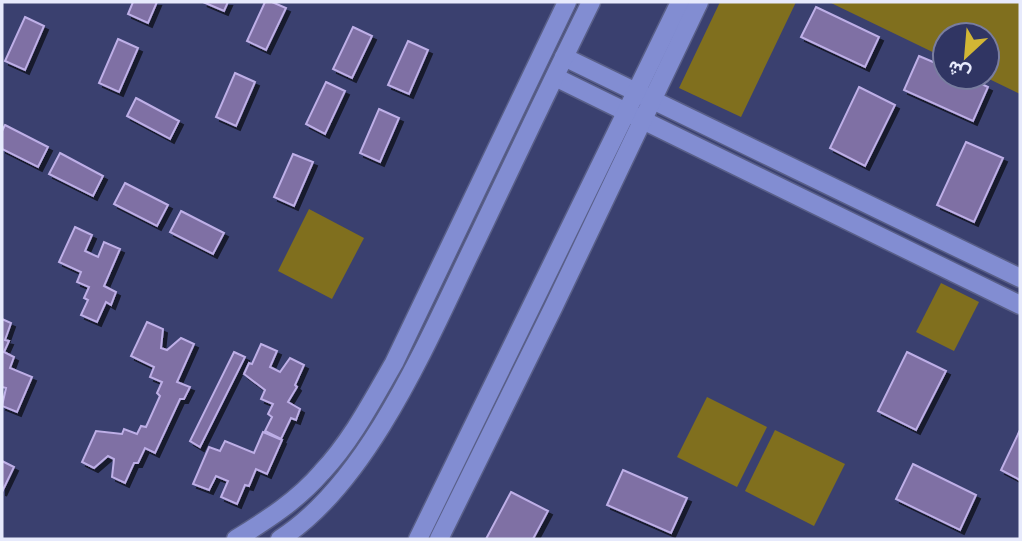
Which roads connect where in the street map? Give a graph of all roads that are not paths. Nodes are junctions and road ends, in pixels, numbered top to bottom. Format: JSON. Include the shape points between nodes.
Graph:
{"nodes":[{"id":1,"x":568,"y":2,"type":"edge"},
{"id":2,"x":591,"y":2,"type":"edge"},
{"id":3,"x":680,"y":2,"type":"edge"},
{"id":4,"x":699,"y":2,"type":"edge"},
{"id":5,"x":564,"y":57,"type":"junction"},
{"id":6,"x":555,"y":77,"type":"junction"},
{"id":7,"x":644,"y":95,"type":"junction"},
{"id":8,"x":634,"y":116,"type":"junction"},
{"id":9,"x":1020,"y":278,"type":"edge"},
{"id":10,"x":1020,"y":305,"type":"edge"},
{"id":11,"x":236,"y":539,"type":"edge"},
{"id":12,"x":280,"y":539,"type":"edge"},
{"id":13,"x":418,"y":539,"type":"edge"},
{"id":14,"x":439,"y":539,"type":"edge"}],
"edges":[{"from":1,"to":11,"type":"street","via":[[394,363],[361,421],[321,474],[272,516]]},
{"from":2,"to":5,"type":"street"},
{"from":3,"to":7,"type":"street"},
{"from":4,"to":7,"type":"street"},
{"from":5,"to":6,"type":"street"},
{"from":5,"to":7,"type":"street"},
{"from":6,"to":8,"type":"street"},
{"from":6,"to":12,"type":"street","via":[[412,374],[338,486]]},
{"from":7,"to":8,"type":"street"},
{"from":7,"to":9,"type":"street"},
{"from":8,"to":10,"type":"street"},
{"from":8,"to":13,"type":"street"},
{"from":8,"to":14,"type":"street","via":[[553,308]]}]}
